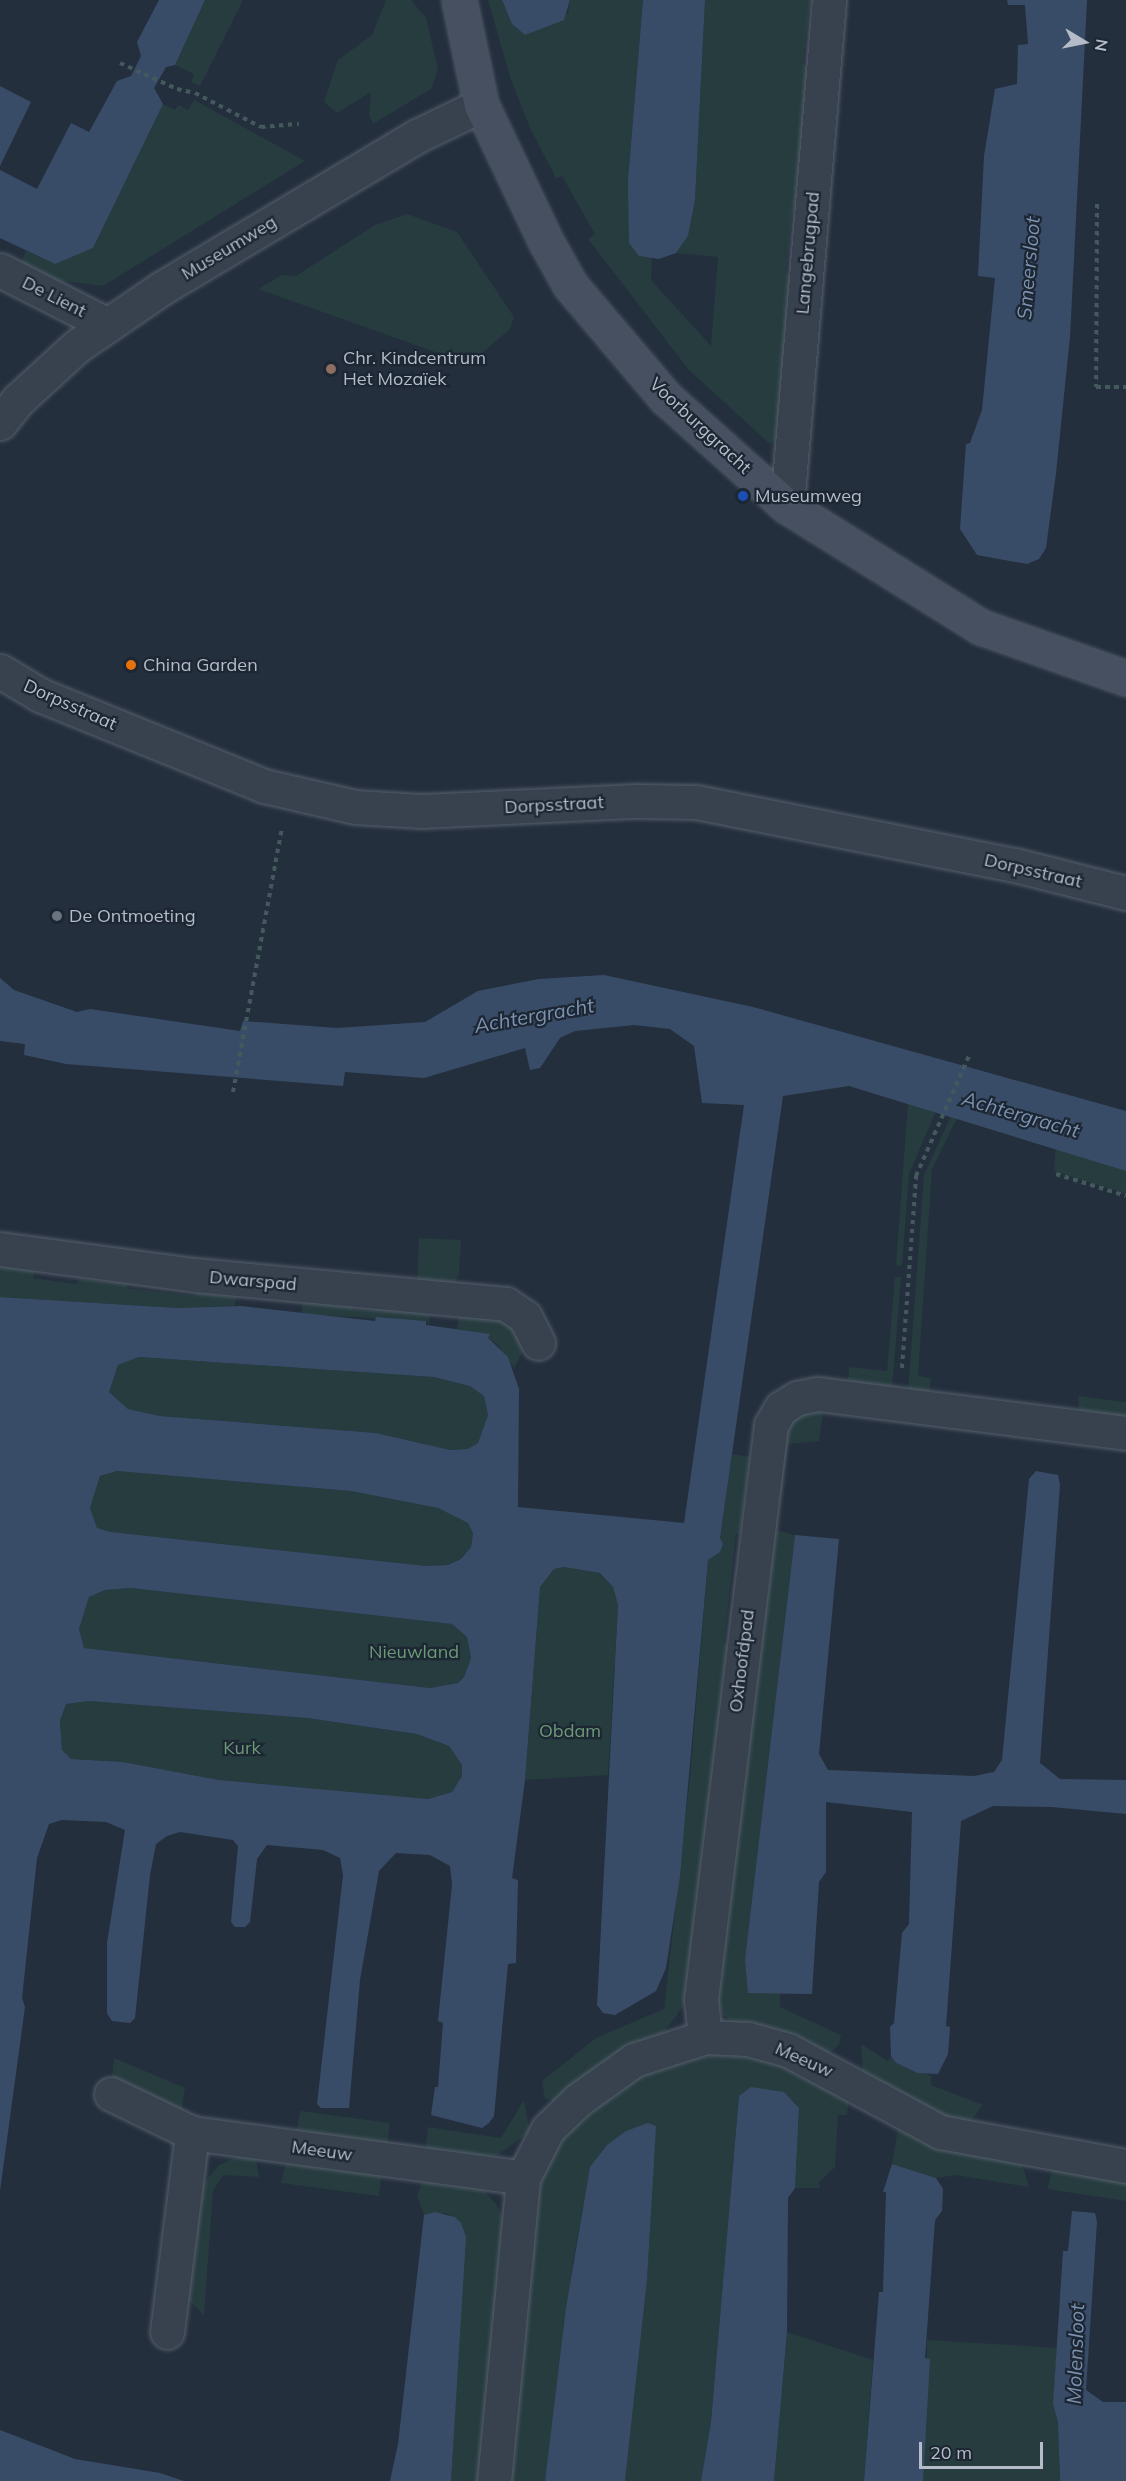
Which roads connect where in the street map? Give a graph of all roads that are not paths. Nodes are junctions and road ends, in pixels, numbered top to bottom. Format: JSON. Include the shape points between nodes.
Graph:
{"nodes":[{"id":1,"x":459,"y":0,"type":"edge"},
{"id":2,"x":830,"y":0,"type":"edge"},
{"id":3,"x":481,"y":105,"type":"junction"},
{"id":4,"x":0,"y":270,"type":"edge"},
{"id":5,"x":108,"y":325,"type":"junction"},
{"id":6,"x":0,"y":423,"type":"edge"},
{"id":7,"x":787,"y":506,"type":"junction"},
{"id":8,"x":0,"y":671,"type":"edge"},
{"id":9,"x":1126,"y":678,"type":"edge"},
{"id":10,"x":1126,"y":893,"type":"edge"},
{"id":11,"x":0,"y":1249,"type":"edge"},
{"id":12,"x":538,"y":1343,"type":"dead end"},
{"id":13,"x":1126,"y":1433,"type":"edge"},
{"id":14,"x":705,"y":2037,"type":"junction"},
{"id":15,"x":111,"y":2094,"type":"dead end"},
{"id":16,"x":192,"y":2133,"type":"junction"},
{"id":17,"x":1126,"y":2166,"type":"edge"},
{"id":18,"x":523,"y":2178,"type":"junction"},
{"id":19,"x":167,"y":2332,"type":"dead end"},
{"id":20,"x":494,"y":2481,"type":"edge"}],
"edges":[{"from":1,"to":3,"type":"street","name":"Voorburggracht"},
{"from":2,"to":7,"type":"street","name":"Langebrugpad"},
{"from":3,"to":5,"type":"street","name":"Museumweg","via":[[417,136],[162,288]]},
{"from":3,"to":7,"type":"street","name":"Voorburggracht","via":[[570,285],[666,398]]},
{"from":4,"to":5,"type":"street","name":"De Lient"},
{"from":5,"to":6,"type":"street","name":"Museumweg","via":[[48,371]]},
{"from":7,"to":9,"type":"street","name":"Voorburggracht","via":[[981,627]]},
{"from":8,"to":10,"type":"street","name":"Dorpsstraat","via":[[40,695],[264,786],[355,807],[422,811],[696,802],[1015,865]]},
{"from":11,"to":12,"type":"street","name":"Dwarspad","via":[[195,1275],[507,1304],[525,1317]]},
{"from":13,"to":14,"type":"street","name":"Oxhoofdpad","via":[[818,1394],[797,1398],[781,1408],[771,1425],[701,1999]]},
{"from":14,"to":17,"type":"street","name":"Meeuw","via":[[748,2039],[788,2050],[940,2132]]},
{"from":14,"to":18,"type":"street","name":"Meeuw","via":[[634,2060],[578,2100],[548,2129]]},
{"from":15,"to":16,"type":"street","name":"Meeuw"},
{"from":16,"to":18,"type":"street","name":"Meeuw"},
{"from":16,"to":19,"type":"street"},
{"from":18,"to":20,"type":"street","name":"Meeuw"}]}
